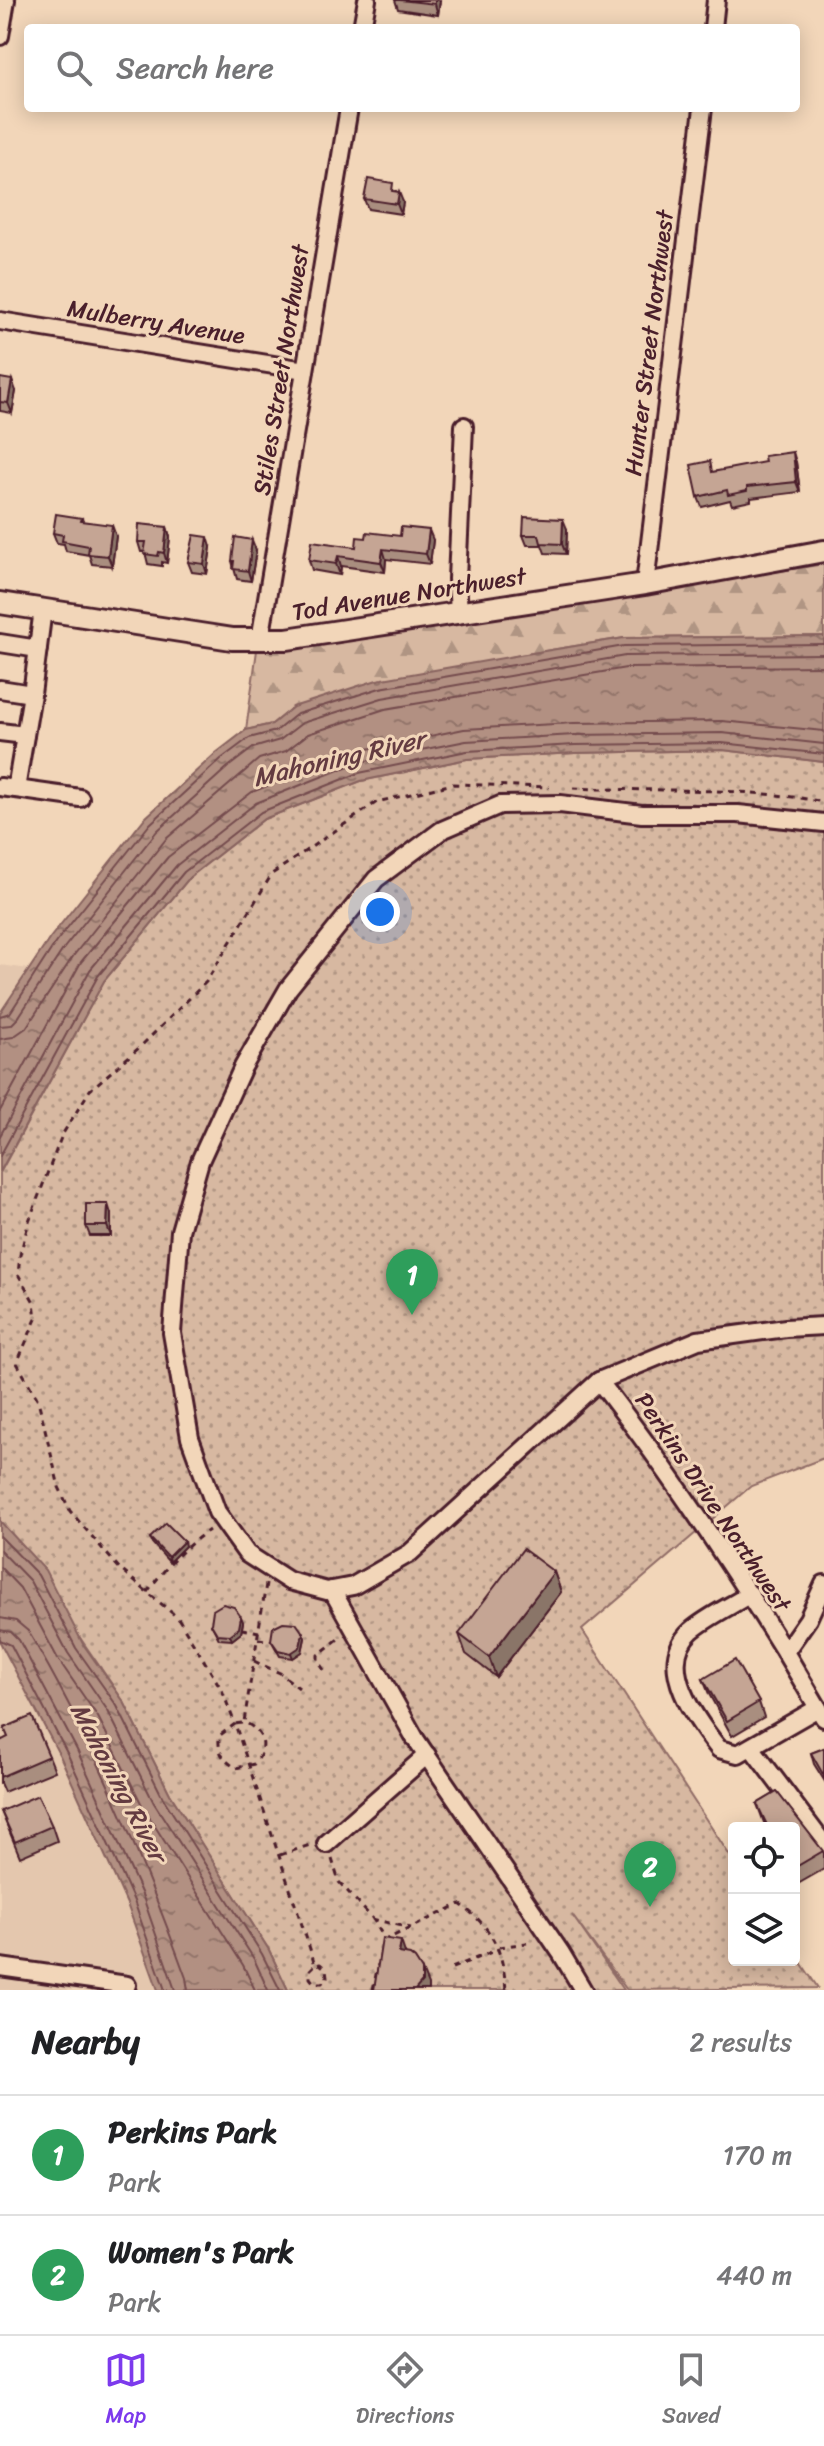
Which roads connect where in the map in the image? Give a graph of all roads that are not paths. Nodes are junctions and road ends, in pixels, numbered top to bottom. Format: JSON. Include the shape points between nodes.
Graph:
{"nodes":[{"id":1,"x":6,"y":0,"type":"edge"},
{"id":2,"x":367,"y":0,"type":"edge"},
{"id":3,"x":716,"y":0,"type":"edge"},
{"id":4,"x":363,"y":24,"type":"edge"},
{"id":5,"x":713,"y":24,"type":"edge"},
{"id":6,"x":0,"y":36,"type":"edge"},
{"id":7,"x":348,"y":112,"type":"edge"},
{"id":8,"x":703,"y":112,"type":"edge"},
{"id":9,"x":0,"y":321,"type":"edge"},
{"id":10,"x":305,"y":370,"type":"junction"},
{"id":11,"x":464,"y":426,"type":"dead end"},
{"id":12,"x":824,"y":551,"type":"edge"},
{"id":13,"x":645,"y":584,"type":"junction"},
{"id":14,"x":0,"y":603,"type":"edge"},
{"id":15,"x":43,"y":609,"type":"junction"},
{"id":16,"x":459,"y":613,"type":"junction"},
{"id":17,"x":260,"y":640,"type":"junction"},
{"id":18,"x":0,"y":643,"type":"edge"},
{"id":19,"x":38,"y":649,"type":"junction"},
{"id":20,"x":0,"y":689,"type":"edge"},
{"id":21,"x":32,"y":694,"type":"junction"},
{"id":22,"x":0,"y":732,"type":"edge"},
{"id":23,"x":25,"y":735,"type":"junction"},
{"id":24,"x":8,"y":788,"type":"edge"},
{"id":25,"x":80,"y":798,"type":"dead end"},
{"id":26,"x":824,"y":823,"type":"edge"},
{"id":27,"x":824,"y":1326,"type":"edge"},
{"id":28,"x":599,"y":1381,"type":"junction"},
{"id":29,"x":824,"y":1584,"type":"edge"},
{"id":30,"x":332,"y":1590,"type":"junction"},
{"id":31,"x":750,"y":1594,"type":"junction"},
{"id":32,"x":785,"y":1652,"type":"junction"},
{"id":33,"x":821,"y":1713,"type":"edge"},
{"id":34,"x":751,"y":1747,"type":"junction"},
{"id":35,"x":427,"y":1755,"type":"junction"},
{"id":36,"x":326,"y":1844,"type":"road end"},
{"id":37,"x":824,"y":1844,"type":"edge"},
{"id":38,"x":0,"y":1967,"type":"edge"},
{"id":39,"x":127,"y":1985,"type":"dead end"},
{"id":40,"x":583,"y":1990,"type":"edge"}],
"edges":[{"from":1,"to":6,"type":"street"},
{"from":2,"to":4,"type":"street"},
{"from":3,"to":5,"type":"street"},
{"from":7,"to":10,"type":"street","name":"Stiles Street Northwest"},
{"from":8,"to":13,"type":"street","name":"Hunter Street Northwest"},
{"from":9,"to":10,"type":"street","name":"Mulberry Avenue"},
{"from":10,"to":17,"type":"street","name":"Stiles Street Northwest"},
{"from":11,"to":16,"type":"street"},
{"from":12,"to":13,"type":"main road","name":"Tod Avenue Northwest"},
{"from":13,"to":16,"type":"main road","name":"Tod Avenue Northwest"},
{"from":14,"to":15,"type":"main road","name":"Tod Avenue Northwest"},
{"from":15,"to":17,"type":"main road","name":"Tod Avenue Northwest"},
{"from":15,"to":19,"type":"street"},
{"from":16,"to":17,"type":"main road","name":"Tod Avenue Northwest"},
{"from":18,"to":19,"type":"street"},
{"from":19,"to":21,"type":"street"},
{"from":20,"to":21,"type":"street"},
{"from":21,"to":23,"type":"street"},
{"from":22,"to":23,"type":"street"},
{"from":23,"to":24,"type":"street"},
{"from":24,"to":25,"type":"street"},
{"from":26,"to":30,"type":"street","via":[[738,814],[642,814],[560,804],[500,805],[442,830],[376,879],[288,989],[243,1067],[200,1161],[180,1231],[172,1333],[190,1438],[217,1512],[247,1554],[268,1569],[289,1581]]},
{"from":27,"to":28,"type":"street","via":[[698,1340]]},
{"from":28,"to":30,"type":"street","via":[[410,1553],[353,1586]]},
{"from":28,"to":31,"type":"street","name":"Perkins Drive Northwest","via":[[657,1454]]},
{"from":29,"to":32,"type":"street","name":"Perkins Drive Northwest"},
{"from":30,"to":35,"type":"street"},
{"from":31,"to":32,"type":"street","name":"Perkins Drive Northwest"},
{"from":31,"to":34,"type":"street","via":[[691,1631],[677,1660],[685,1700],[719,1749],[738,1754]]},
{"from":32,"to":33,"type":"street","name":"Perkins Drive Northwest"},
{"from":33,"to":34,"type":"street"},
{"from":34,"to":37,"type":"street"},
{"from":35,"to":36,"type":"street"},
{"from":35,"to":40,"type":"street"},
{"from":38,"to":39,"type":"street"}]}
